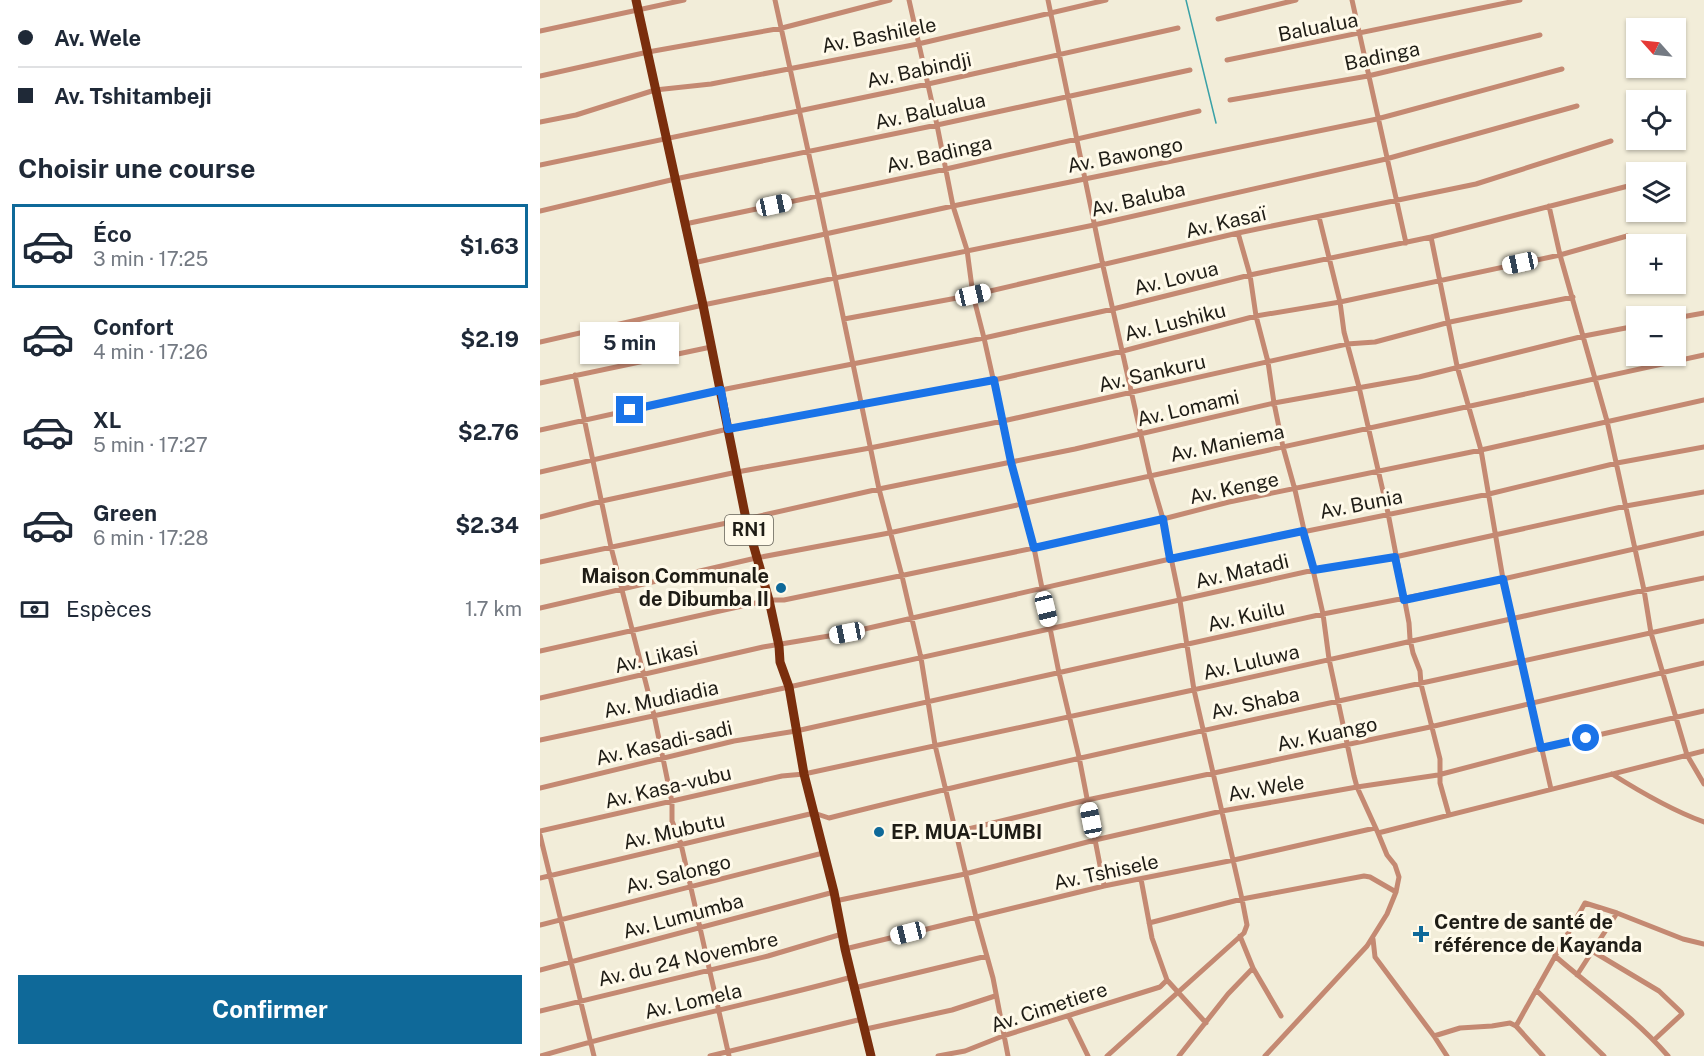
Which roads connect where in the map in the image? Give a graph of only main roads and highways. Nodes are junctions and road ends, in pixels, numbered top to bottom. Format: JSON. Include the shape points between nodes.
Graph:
{"nodes":[{"id":1,"x":637,"y":4,"type":"edge"},
{"id":2,"x":871,"y":1056,"type":"edge"}],
"edges":[{"from":1,"to":2,"type":"highway","number":"RN1","via":[[746,519],[769,600],[804,774]]}]}
